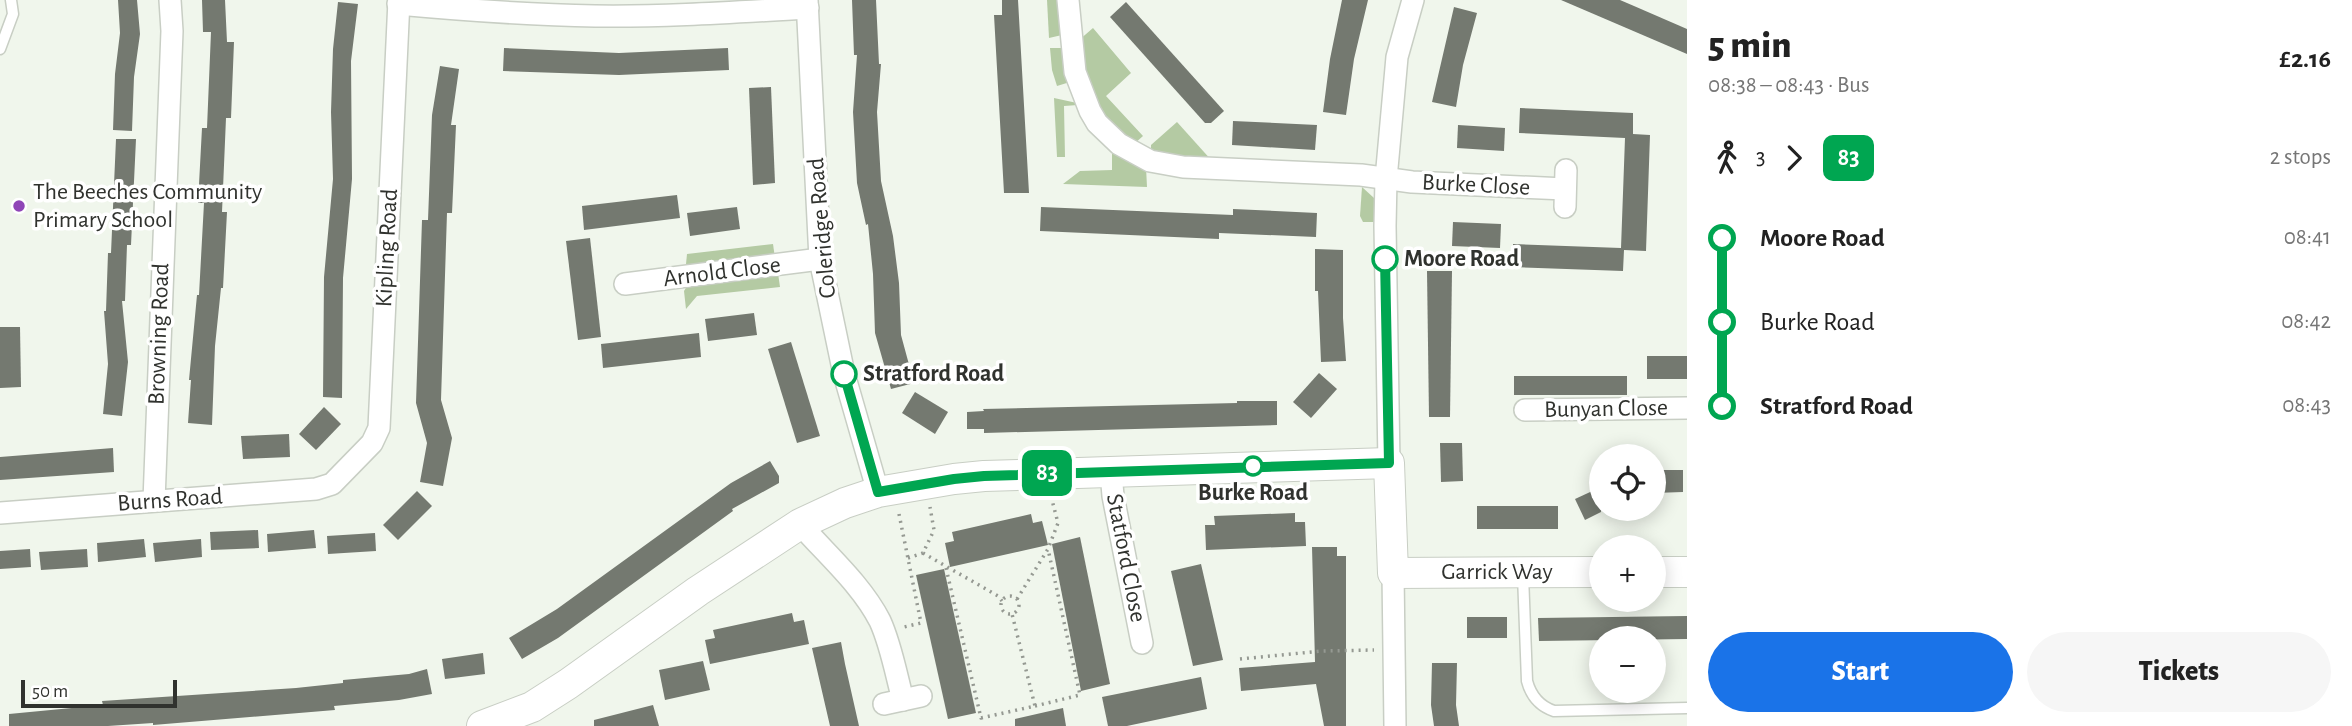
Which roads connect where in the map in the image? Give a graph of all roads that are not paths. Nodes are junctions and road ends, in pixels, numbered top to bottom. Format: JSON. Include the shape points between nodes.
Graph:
{"nodes":[{"id":1,"x":11,"y":0,"type":"edge"},
{"id":2,"x":170,"y":0,"type":"edge"},
{"id":3,"x":1068,"y":0,"type":"edge"},
{"id":4,"x":1413,"y":0,"type":"edge"},
{"id":5,"x":398,"y":2,"type":"edge"},
{"id":6,"x":808,"y":4,"type":"edge"},
{"id":7,"x":0,"y":49,"type":"edge"},
{"id":8,"x":1386,"y":179,"type":"junction"},
{"id":9,"x":1565,"y":188,"type":"dead end"},
{"id":10,"x":820,"y":259,"type":"junction"},
{"id":11,"x":625,"y":284,"type":"dead end"},
{"id":12,"x":1687,"y":408,"type":"edge"},
{"id":13,"x":1525,"y":410,"type":"dead end"},
{"id":14,"x":1389,"y":463,"type":"junction"},
{"id":15,"x":1111,"y":472,"type":"junction"},
{"id":16,"x":337,"y":479,"type":"joint"},
{"id":17,"x":883,"y":491,"type":"junction"},
{"id":18,"x":154,"y":501,"type":"junction"},
{"id":19,"x":0,"y":513,"type":"edge"},
{"id":20,"x":800,"y":524,"type":"junction"},
{"id":21,"x":1523,"y":572,"type":"junction"},
{"id":22,"x":1589,"y":572,"type":"edge"},
{"id":23,"x":1666,"y":572,"type":"edge"},
{"id":24,"x":1687,"y":572,"type":"edge"},
{"id":25,"x":1393,"y":573,"type":"junction"},
{"id":26,"x":1143,"y":643,"type":"dead end"},
{"id":27,"x":902,"y":700,"type":"dead end"},
{"id":28,"x":1687,"y":709,"type":"edge"},
{"id":29,"x":482,"y":726,"type":"edge"},
{"id":30,"x":1395,"y":726,"type":"edge"}],
"edges":[{"from":1,"to":7,"type":"lane","via":[[13,14]]},
{"from":2,"to":18,"type":"street","name":"Browning Road"},
{"from":3,"to":8,"type":"street","via":[[1075,72],[1083,98],[1097,123],[1137,155],[1183,167]]},
{"from":4,"to":8,"type":"street","via":[[1397,57]]},
{"from":5,"to":6,"type":"street","via":[[594,16],[670,16]]},
{"from":5,"to":16,"type":"street","name":"Kipling Road","via":[[379,429],[372,443]]},
{"from":6,"to":10,"type":"street","name":"Coleridge Road"},
{"from":8,"to":9,"type":"street","name":"Burke Close"},
{"from":8,"to":14,"type":"street"},
{"from":10,"to":11,"type":"street","name":"Arnold Close"},
{"from":10,"to":17,"type":"street","name":"Coleridge Road","via":[[844,374]]},
{"from":12,"to":13,"type":"street","name":"Bunyan Close"},
{"from":14,"to":15,"type":"street"},
{"from":14,"to":25,"type":"street"},
{"from":15,"to":17,"type":"street","via":[[996,475]]},
{"from":15,"to":26,"type":"street","name":"Statford Close"},
{"from":16,"to":18,"type":"street","name":"Burns Road","via":[[316,489]]},
{"from":17,"to":20,"type":"street"},
{"from":18,"to":19,"type":"street","name":"Burns Road"},
{"from":20,"to":27,"type":"street","via":[[874,611],[884,631]]},
{"from":20,"to":29,"type":"street","via":[[532,707]]},
{"from":21,"to":22,"type":"street","name":"Garrick Way"},
{"from":21,"to":25,"type":"street","name":"Garrick Way"},
{"from":21,"to":28,"type":"lane","via":[[1527,681],[1536,701],[1554,711]]},
{"from":23,"to":24,"type":"street"},
{"from":25,"to":30,"type":"street"}]}
